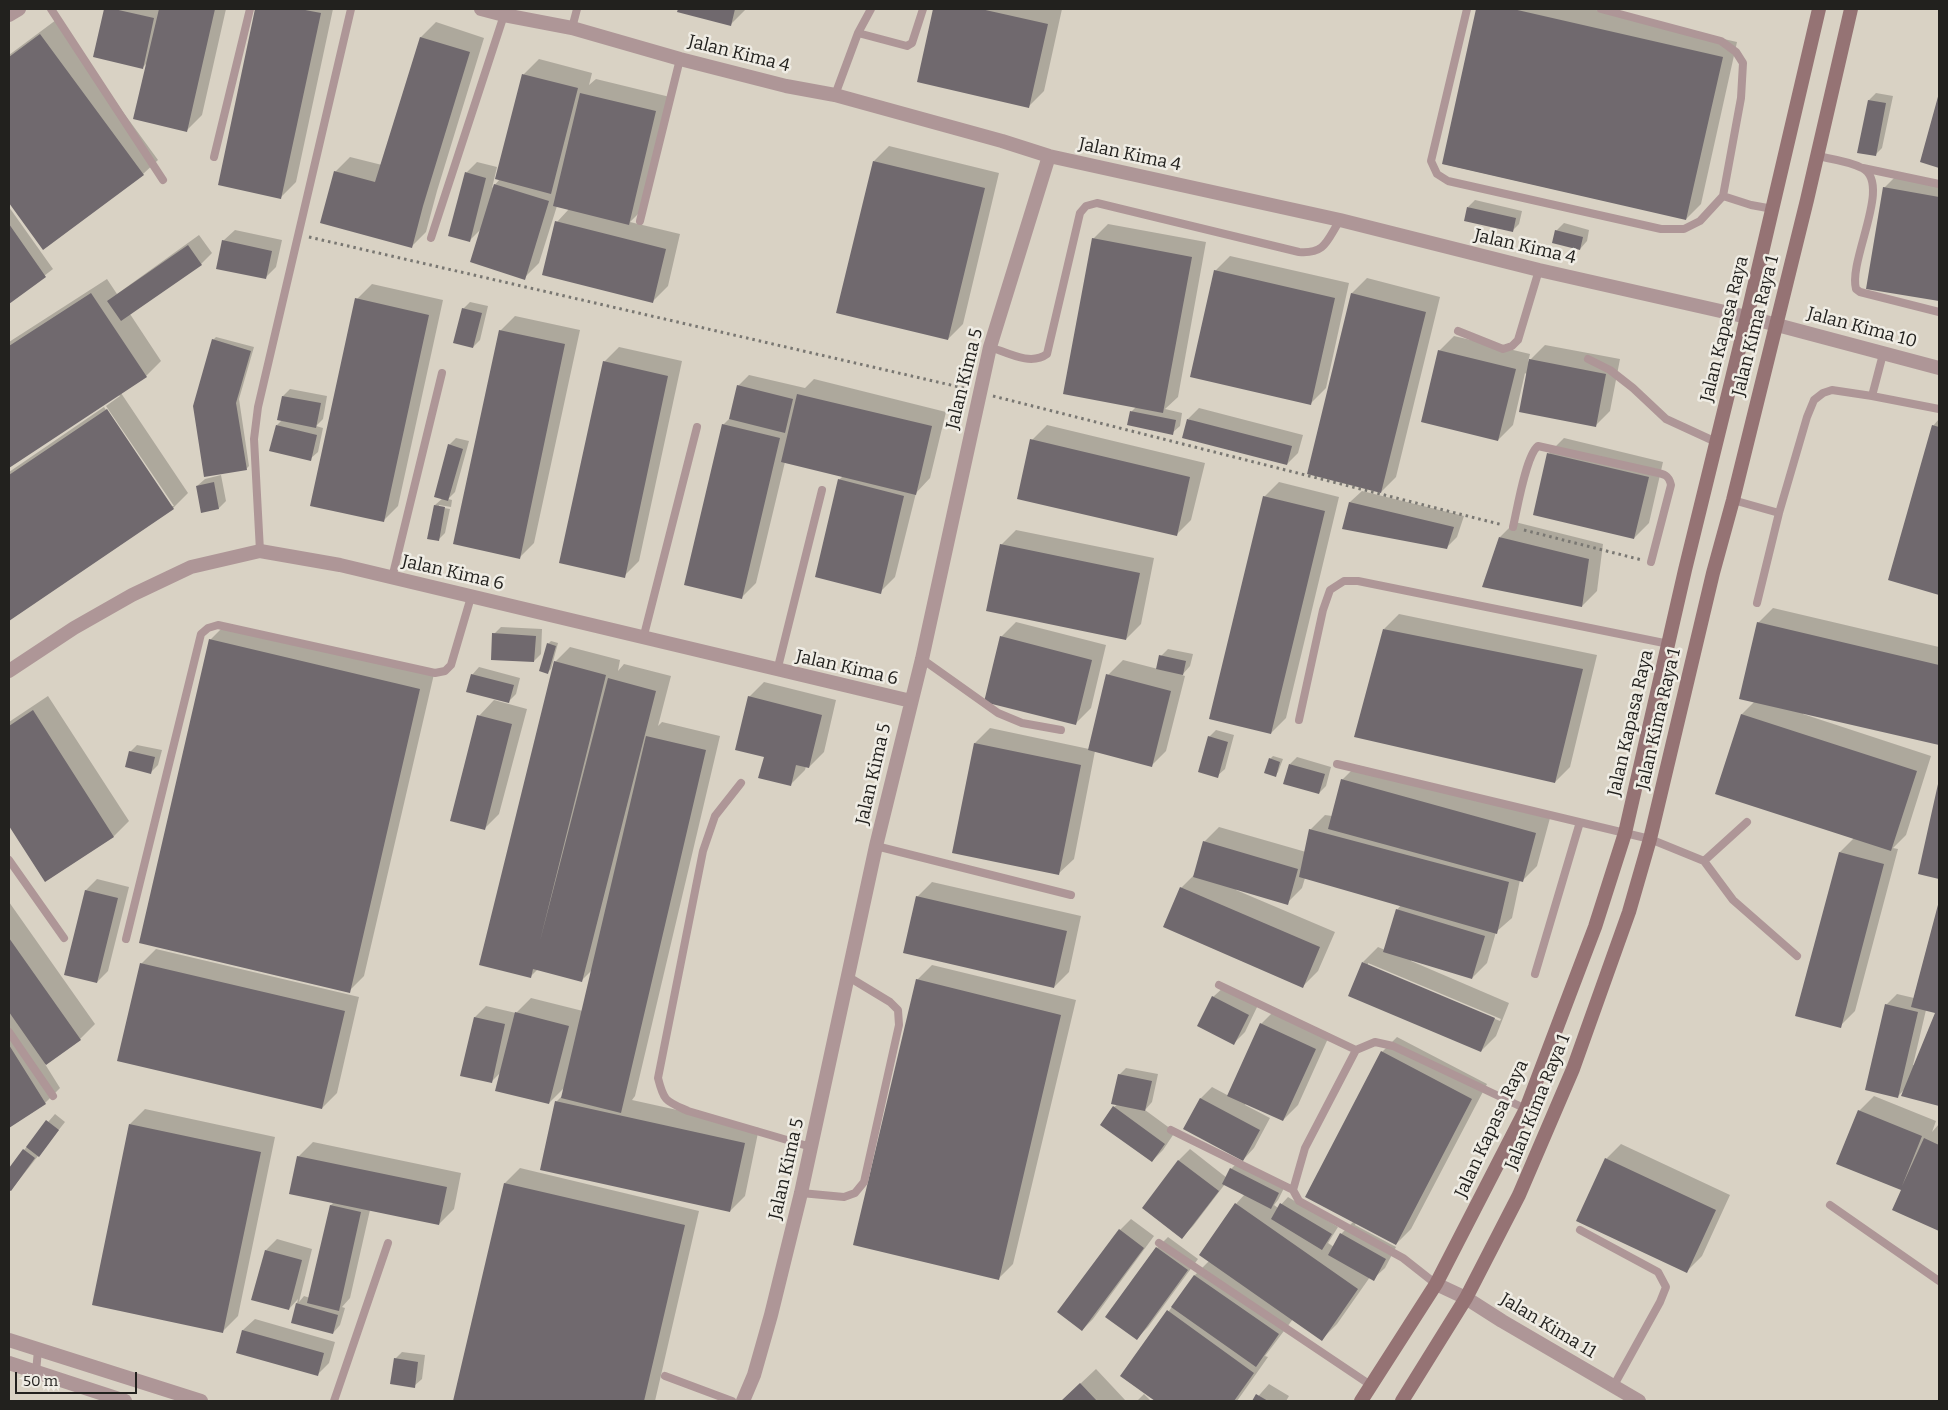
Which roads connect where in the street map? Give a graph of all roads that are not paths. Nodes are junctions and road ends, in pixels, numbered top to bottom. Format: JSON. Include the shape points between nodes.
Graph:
{"nodes":[{"id":1,"x":19,"y":9,"type":"edge"},
{"id":2,"x":51,"y":9,"type":"edge"},
{"id":3,"x":250,"y":9,"type":"edge"},
{"id":4,"x":351,"y":9,"type":"edge"},
{"id":5,"x":481,"y":9,"type":"edge"},
{"id":6,"x":577,"y":9,"type":"edge"},
{"id":7,"x":871,"y":9,"type":"edge"},
{"id":8,"x":923,"y":9,"type":"edge"},
{"id":9,"x":1467,"y":9,"type":"edge"},
{"id":10,"x":1601,"y":9,"type":"edge"},
{"id":11,"x":1819,"y":9,"type":"edge"},
{"id":12,"x":1850,"y":9,"type":"edge"},
{"id":13,"x":9,"y":15,"type":"edge"},
{"id":14,"x":504,"y":15,"type":"junction"},
{"id":15,"x":572,"y":28,"type":"junction"},
{"id":16,"x":858,"y":33,"type":"junction"},
{"id":17,"x":680,"y":59,"type":"junction"},
{"id":18,"x":835,"y":95,"type":"junction"},
{"id":19,"x":1050,"y":156,"type":"junction"},
{"id":20,"x":1816,"y":156,"type":"junction"},
{"id":21,"x":214,"y":157,"type":"dead end"},
{"id":22,"x":1862,"y":168,"type":"junction"},
{"id":23,"x":163,"y":180,"type":"dead end"},
{"id":24,"x":1939,"y":184,"type":"edge"},
{"id":25,"x":1723,"y":196,"type":"junction"},
{"id":26,"x":1773,"y":210,"type":"junction"},
{"id":27,"x":1340,"y":220,"type":"junction"},
{"id":28,"x":640,"y":221,"type":"dead end"},
{"id":29,"x":431,"y":238,"type":"dead end"},
{"id":30,"x":1538,"y":270,"type":"junction"},
{"id":31,"x":1939,"y":312,"type":"edge"},
{"id":32,"x":1747,"y":317,"type":"junction"},
{"id":33,"x":1775,"y":324,"type":"junction"},
{"id":34,"x":1458,"y":331,"type":"dead end"},
{"id":35,"x":990,"y":347,"type":"junction"},
{"id":36,"x":1883,"y":354,"type":"junction"},
{"id":37,"x":1588,"y":359,"type":"dead end"},
{"id":38,"x":1939,"y":368,"type":"edge"},
{"id":39,"x":442,"y":373,"type":"dead end"},
{"id":40,"x":1872,"y":396,"type":"junction"},
{"id":41,"x":1939,"y":409,"type":"edge"},
{"id":42,"x":697,"y":427,"type":"dead end"},
{"id":43,"x":1716,"y":442,"type":"junction"},
{"id":44,"x":822,"y":490,"type":"dead end"},
{"id":45,"x":1733,"y":500,"type":"junction"},
{"id":46,"x":1779,"y":513,"type":"junction"},
{"id":47,"x":1513,"y":528,"type":"dead end"},
{"id":48,"x":260,"y":551,"type":"junction"},
{"id":49,"x":1651,"y":562,"type":"dead end"},
{"id":50,"x":392,"y":578,"type":"junction"},
{"id":51,"x":471,"y":596,"type":"junction"},
{"id":52,"x":1757,"y":603,"type":"dead end"},
{"id":53,"x":643,"y":639,"type":"junction"},
{"id":54,"x":1669,"y":644,"type":"junction"},
{"id":55,"x":922,"y":659,"type":"junction"},
{"id":56,"x":9,"y":671,"type":"edge"},
{"id":57,"x":777,"y":671,"type":"junction"},
{"id":58,"x":910,"y":702,"type":"junction"},
{"id":59,"x":1299,"y":720,"type":"dead end"},
{"id":60,"x":1061,"y":730,"type":"dead end"},
{"id":61,"x":1337,"y":764,"type":"dead end"},
{"id":62,"x":740,"y":783,"type":"dead end"},
{"id":63,"x":1580,"y":822,"type":"junction"},
{"id":64,"x":1747,"y":822,"type":"dead end"},
{"id":65,"x":1625,"y":833,"type":"junction"},
{"id":66,"x":1650,"y":839,"type":"junction"},
{"id":67,"x":876,"y":846,"type":"junction"},
{"id":68,"x":9,"y":860,"type":"edge"},
{"id":69,"x":1704,"y":861,"type":"junction"},
{"id":70,"x":1071,"y":895,"type":"dead end"},
{"id":71,"x":64,"y":938,"type":"dead end"},
{"id":72,"x":126,"y":938,"type":"dead end"},
{"id":73,"x":1797,"y":956,"type":"dead end"},
{"id":74,"x":1535,"y":974,"type":"dead end"},
{"id":75,"x":848,"y":976,"type":"junction"},
{"id":76,"x":1219,"y":985,"type":"dead end"},
{"id":77,"x":9,"y":1032,"type":"edge"},
{"id":78,"x":1356,"y":1050,"type":"junction"},
{"id":79,"x":53,"y":1096,"type":"dead end"},
{"id":80,"x":1526,"y":1109,"type":"junction"},
{"id":81,"x":1171,"y":1130,"type":"dead end"},
{"id":82,"x":811,"y":1147,"type":"junction"},
{"id":83,"x":1293,"y":1190,"type":"junction"},
{"id":84,"x":801,"y":1193,"type":"junction"},
{"id":85,"x":1830,"y":1205,"type":"dead end"},
{"id":86,"x":1580,"y":1230,"type":"dead end"},
{"id":87,"x":388,"y":1243,"type":"dead end"},
{"id":88,"x":1159,"y":1243,"type":"dead end"},
{"id":89,"x":1939,"y":1281,"type":"edge"},
{"id":90,"x":1436,"y":1284,"type":"junction"},
{"id":91,"x":1466,"y":1298,"type":"junction"},
{"id":92,"x":9,"y":1340,"type":"edge"},
{"id":93,"x":38,"y":1350,"type":"junction"},
{"id":94,"x":9,"y":1363,"type":"edge"},
{"id":95,"x":36,"y":1372,"type":"junction"},
{"id":96,"x":665,"y":1376,"type":"dead end"},
{"id":97,"x":1372,"y":1386,"type":"junction"},
{"id":98,"x":1613,"y":1387,"type":"junction"},
{"id":99,"x":125,"y":1401,"type":"edge"},
{"id":100,"x":201,"y":1401,"type":"edge"},
{"id":101,"x":334,"y":1401,"type":"edge"},
{"id":102,"x":732,"y":1401,"type":"edge"},
{"id":103,"x":743,"y":1401,"type":"edge"},
{"id":104,"x":1361,"y":1401,"type":"edge"},
{"id":105,"x":1402,"y":1401,"type":"edge"},
{"id":106,"x":1639,"y":1401,"type":"edge"}],
"edges":[{"from":1,"to":13,"type":"street"},
{"from":2,"to":23,"type":"lane"},
{"from":3,"to":21,"type":"lane"},
{"from":4,"to":48,"type":"lane","via":[[258,407],[254,439]]},
{"from":5,"to":14,"type":"street","name":"Jalan Kima 4"},
{"from":6,"to":15,"type":"lane"},
{"from":7,"to":16,"type":"lane"},
{"from":8,"to":16,"type":"lane","via":[[912,43],[907,46]]},
{"from":9,"to":25,"type":"lane","via":[[1431,161],[1437,174],[1448,181],[1661,229],[1684,229],[1700,221]]},
{"from":10,"to":25,"type":"lane","via":[[1721,41],[1740,58],[1743,63],[1741,98]]},
{"from":11,"to":26,"type":"main road","name":"Jalan Kapasa Raya"},
{"from":12,"to":20,"type":"main road","name":"Jalan Kima Raya 1"},
{"from":14,"to":15,"type":"street","name":"Jalan Kima 4"},
{"from":14,"to":29,"type":"lane"},
{"from":15,"to":17,"type":"street","name":"Jalan Kima 4"},
{"from":16,"to":18,"type":"lane"},
{"from":17,"to":18,"type":"street","name":"Jalan Kima 4"},
{"from":17,"to":28,"type":"lane"},
{"from":18,"to":19,"type":"street","name":"Jalan Kima 4"},
{"from":19,"to":27,"type":"street","name":"Jalan Kima 4"},
{"from":19,"to":35,"type":"street","name":"Jalan Kima 5"},
{"from":20,"to":22,"type":"lane"},
{"from":20,"to":33,"type":"main road","name":"Jalan Kima Raya 1"},
{"from":22,"to":24,"type":"lane"},
{"from":22,"to":31,"type":"lane","via":[[1871,175],[1874,185],[1854,274],[1856,289]]},
{"from":25,"to":26,"type":"lane"},
{"from":26,"to":32,"type":"main road","name":"Jalan Kapasa Raya"},
{"from":27,"to":30,"type":"street","name":"Jalan Kima 4"},
{"from":27,"to":35,"type":"lane","via":[[1323,247],[1313,253],[1097,203],[1086,206],[1080,213],[1047,354],[1031,360]]},
{"from":30,"to":32,"type":"street","name":"Jalan Kima 4"},
{"from":30,"to":34,"type":"lane","via":[[1518,340],[1512,346],[1503,349]]},
{"from":32,"to":33,"type":"street","name":"Jalan Kima 4"},
{"from":32,"to":43,"type":"main road","name":"Jalan Kapasa Raya"},
{"from":33,"to":36,"type":"street","name":"Jalan Kima 10"},
{"from":33,"to":45,"type":"main road","name":"Jalan Kima Raya 1"},
{"from":35,"to":55,"type":"street","name":"Jalan Kima 5"},
{"from":36,"to":38,"type":"street","name":"Jalan Kima 10"},
{"from":36,"to":40,"type":"lane"},
{"from":37,"to":43,"type":"lane","via":[[1618,376],[1666,419]]},
{"from":39,"to":50,"type":"lane"},
{"from":40,"to":41,"type":"lane"},
{"from":40,"to":46,"type":"lane","via":[[1832,390],[1823,392],[1814,400]]},
{"from":42,"to":53,"type":"lane"},
{"from":43,"to":54,"type":"main road","name":"Jalan Kapasa Raya"},
{"from":44,"to":57,"type":"lane"},
{"from":45,"to":46,"type":"lane"},
{"from":45,"to":66,"type":"main road","name":"Jalan Kima Raya 1"},
{"from":46,"to":52,"type":"lane"},
{"from":47,"to":49,"type":"lane","via":[[1529,462],[1538,446],[1666,474],[1671,485]]},
{"from":48,"to":50,"type":"street","name":"Jalan Kima 6"},
{"from":48,"to":56,"type":"street","name":"Jalan Kima 6","via":[[191,568],[140,591],[74,628]]},
{"from":50,"to":51,"type":"street","name":"Jalan Kima 6"},
{"from":51,"to":53,"type":"street","name":"Jalan Kima 6"},
{"from":51,"to":72,"type":"lane","via":[[451,665],[435,673],[218,625],[201,634]]},
{"from":53,"to":57,"type":"street","name":"Jalan Kima 6"},
{"from":54,"to":59,"type":"lane","via":[[1358,581],[1344,581],[1330,590],[1323,610]]},
{"from":54,"to":65,"type":"main road","name":"Jalan Kapasa Raya"},
{"from":55,"to":58,"type":"street","name":"Jalan Kima 5"},
{"from":55,"to":60,"type":"lane","via":[[998,713],[1022,723]]},
{"from":57,"to":58,"type":"street","name":"Jalan Kima 6"},
{"from":58,"to":67,"type":"street","name":"Jalan Kima 5"},
{"from":61,"to":63,"type":"lane"},
{"from":62,"to":82,"type":"lane","via":[[715,816],[703,851],[658,1078],[662,1096],[672,1104]]},
{"from":63,"to":65,"type":"lane"},
{"from":63,"to":74,"type":"lane"},
{"from":64,"to":69,"type":"lane"},
{"from":65,"to":66,"type":"lane"},
{"from":65,"to":80,"type":"main road","name":"Jalan Kapasa Raya","via":[[1592,936]]},
{"from":66,"to":69,"type":"lane"},
{"from":66,"to":91,"type":"main road","name":"Jalan Kima Raya 1","via":[[1629,912],[1573,1069],[1519,1195]]},
{"from":67,"to":70,"type":"lane"},
{"from":67,"to":75,"type":"street","name":"Jalan Kima 5"},
{"from":68,"to":71,"type":"lane"},
{"from":69,"to":73,"type":"lane","via":[[1733,900]]},
{"from":75,"to":82,"type":"street","name":"Jalan Kima 5"},
{"from":75,"to":84,"type":"lane","via":[[890,1002],[898,1010],[900,1025],[864,1182],[855,1193],[844,1197]]},
{"from":76,"to":78,"type":"lane"},
{"from":77,"to":79,"type":"lane"},
{"from":78,"to":80,"type":"lane","via":[[1375,1042],[1393,1046]]},
{"from":78,"to":83,"type":"lane","via":[[1305,1148]]},
{"from":80,"to":90,"type":"main road","name":"Jalan Kapasa Raya"},
{"from":81,"to":83,"type":"lane"},
{"from":82,"to":84,"type":"street","name":"Jalan Kima 5"},
{"from":83,"to":90,"type":"lane","via":[[1299,1201],[1403,1258]]},
{"from":84,"to":103,"type":"street","name":"Jalan Kima 5","via":[[771,1315]]},
{"from":85,"to":89,"type":"lane"},
{"from":86,"to":98,"type":"lane","via":[[1658,1272],[1666,1287]]},
{"from":87,"to":101,"type":"lane"},
{"from":88,"to":97,"type":"lane"},
{"from":90,"to":91,"type":"street","name":"Jalan Kima 11"},
{"from":90,"to":97,"type":"main road","name":"Jalan Kapasa Raya"},
{"from":91,"to":98,"type":"street","name":"Jalan Kima 11"},
{"from":91,"to":105,"type":"main road","name":"Jalan Kima Raya 1"},
{"from":92,"to":93,"type":"street"},
{"from":93,"to":95,"type":"lane"},
{"from":93,"to":100,"type":"street"},
{"from":94,"to":95,"type":"street"},
{"from":95,"to":99,"type":"street"},
{"from":96,"to":102,"type":"lane"},
{"from":97,"to":104,"type":"main road","name":"Jalan Kapasa Raya"},
{"from":98,"to":106,"type":"street","name":"Jalan Kima 11"}]}
